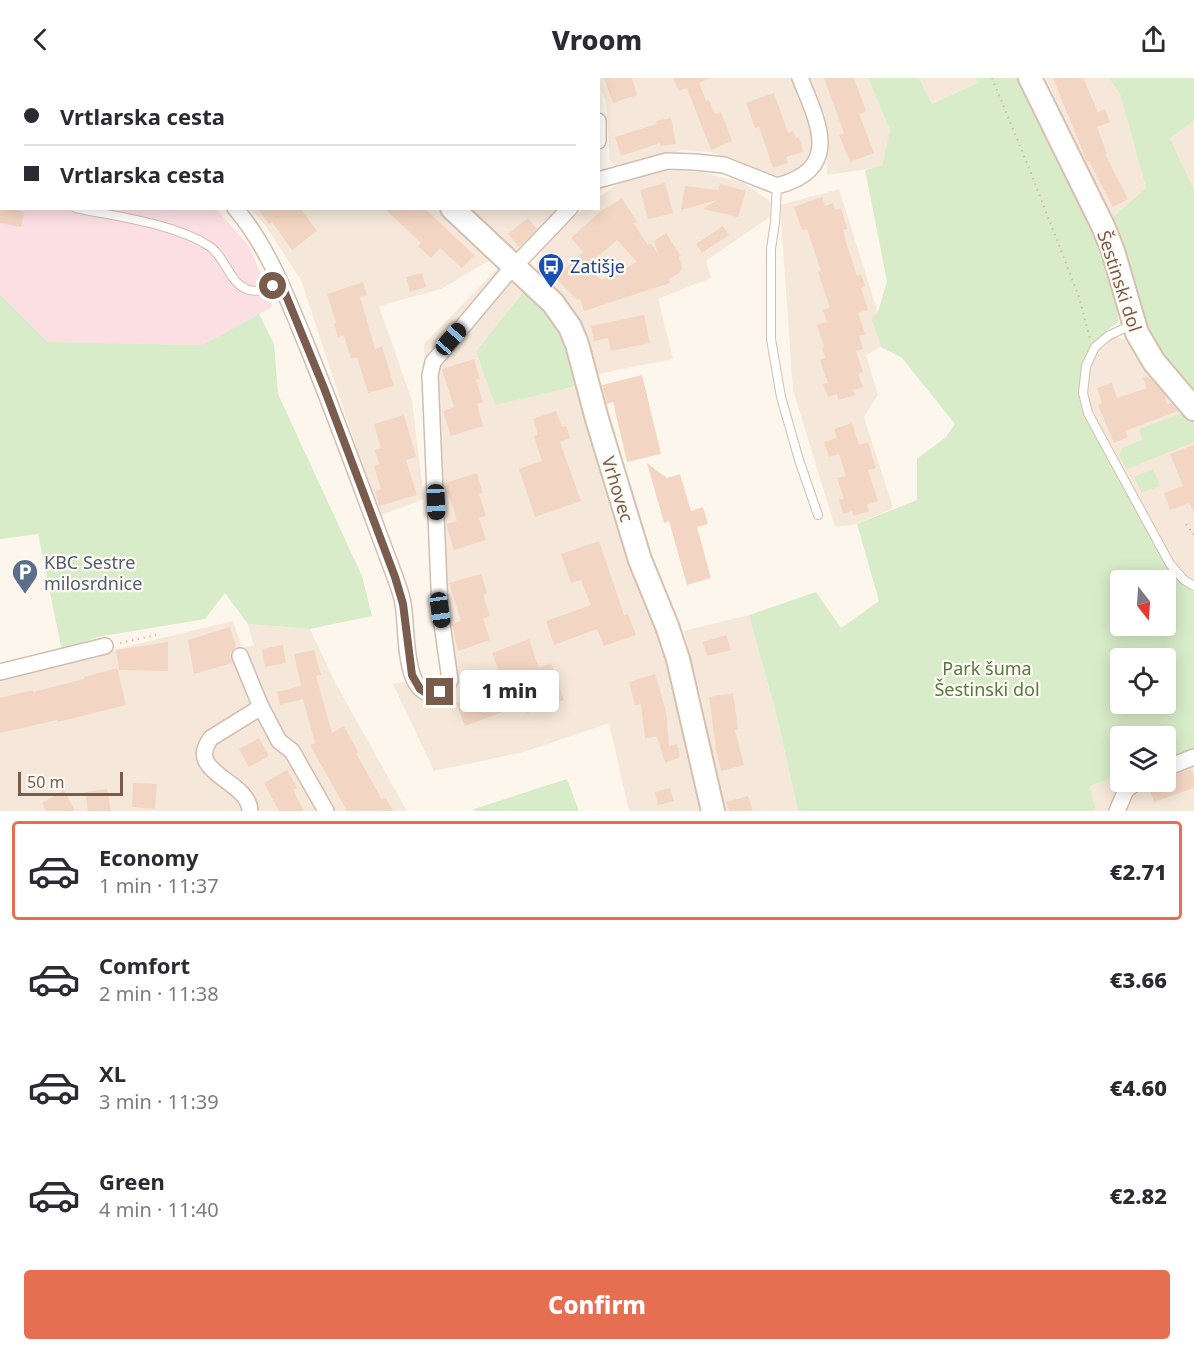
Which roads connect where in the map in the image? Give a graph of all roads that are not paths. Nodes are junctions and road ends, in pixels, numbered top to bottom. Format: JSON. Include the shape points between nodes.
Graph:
{"nodes":[{"id":1,"x":800,"y":78,"type":"edge"},
{"id":2,"x":1030,"y":78,"type":"edge"},
{"id":3,"x":600,"y":179,"type":"edge"},
{"id":4,"x":777,"y":186,"type":"junction"},
{"id":5,"x":85,"y":210,"type":"edge"},
{"id":6,"x":237,"y":210,"type":"edge"},
{"id":7,"x":454,"y":210,"type":"edge"},
{"id":8,"x":568,"y":210,"type":"edge"},
{"id":9,"x":514,"y":267,"type":"junction"},
{"id":10,"x":281,"y":283,"type":"junction"},
{"id":11,"x":1133,"y":324,"type":"junction"},
{"id":12,"x":1194,"y":409,"type":"edge"},
{"id":13,"x":818,"y":515,"type":"dead end"},
{"id":14,"x":1194,"y":586,"type":"edge"},
{"id":15,"x":105,"y":646,"type":"road end"},
{"id":16,"x":240,"y":656,"type":"dead end"},
{"id":17,"x":0,"y":672,"type":"edge"},
{"id":18,"x":261,"y":707,"type":"junction"},
{"id":19,"x":1194,"y":757,"type":"edge"},
{"id":20,"x":1176,"y":764,"type":"edge"},
{"id":21,"x":1125,"y":792,"type":"edge"},
{"id":22,"x":250,"y":811,"type":"edge"},
{"id":23,"x":326,"y":811,"type":"edge"},
{"id":24,"x":713,"y":811,"type":"edge"},
{"id":25,"x":1117,"y":811,"type":"edge"}],
"edges":[{"from":1,"to":4,"type":"street","via":[[820,135],[818,155],[802,177]]},
{"from":2,"to":11,"type":"street","name":"Šestinski dol","via":[[1103,226]]},
{"from":3,"to":4,"type":"street","via":[[667,161],[695,162],[724,165]]},
{"from":4,"to":13,"type":"lane","via":[[771,249],[771,339],[781,397]]},
{"from":5,"to":10,"type":"lane","via":[[196,239],[218,253],[239,284],[249,290]]},
{"from":6,"to":10,"type":"street"},
{"from":7,"to":9,"type":"street","name":"Vrhovec"},
{"from":8,"to":9,"type":"street"},
{"from":9,"to":10,"type":"street","via":[[437,355],[429,375],[440,610],[450,680],[446,689],[433,693],[420,689],[412,675],[403,604],[395,577]]},
{"from":9,"to":24,"type":"street","name":"Vrhovec","via":[[553,303],[577,344],[637,550],[678,658]]},
{"from":11,"to":12,"type":"street","name":"Šestinski dol","via":[[1150,356]]},
{"from":11,"to":14,"type":"lane","via":[[1101,341],[1094,350],[1086,366],[1083,393],[1088,413],[1173,568]]},
{"from":15,"to":17,"type":"street"},
{"from":16,"to":18,"type":"street"},
{"from":18,"to":22,"type":"street","via":[[211,738],[204,752],[210,768],[241,792]]},
{"from":18,"to":23,"type":"street"},
{"from":19,"to":20,"type":"street"},
{"from":21,"to":25,"type":"street"}]}
